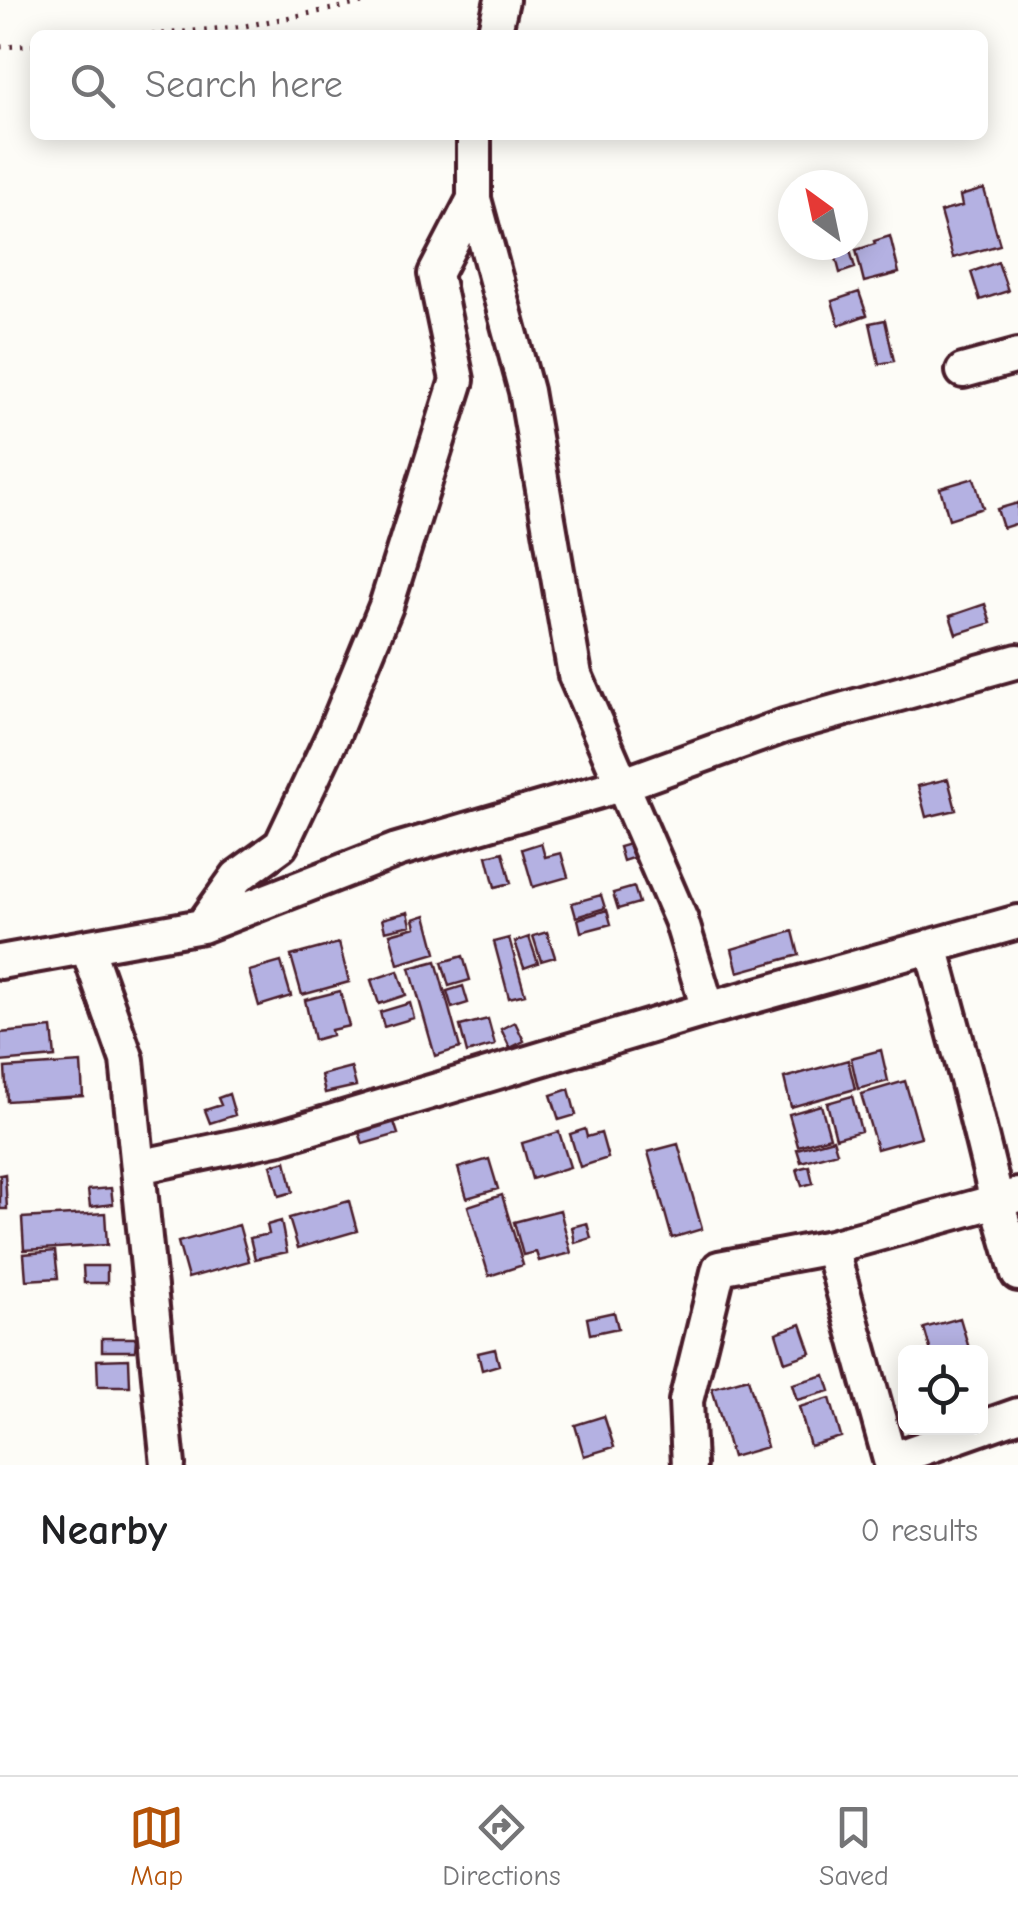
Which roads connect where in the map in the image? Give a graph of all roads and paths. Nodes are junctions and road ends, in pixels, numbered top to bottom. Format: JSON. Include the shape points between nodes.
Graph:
{"nodes":[{"id":1,"x":378,"y":0,"type":"edge"},
{"id":2,"x":502,"y":0,"type":"edge"},
{"id":3,"x":204,"y":30,"type":"edge"},
{"id":4,"x":495,"y":30,"type":"edge"},
{"id":5,"x":30,"y":46,"type":"edge"},
{"id":6,"x":0,"y":47,"type":"edge"},
{"id":7,"x":474,"y":140,"type":"edge"},
{"id":8,"x":474,"y":198,"type":"junction"},
{"id":9,"x":1018,"y":356,"type":"edge"},
{"id":10,"x":963,"y":371,"type":"dead end"},
{"id":11,"x":1018,"y":661,"type":"edge"},
{"id":12,"x":624,"y":784,"type":"junction"},
{"id":13,"x":1018,"y":922,"type":"edge"},
{"id":14,"x":202,"y":926,"type":"junction"},
{"id":15,"x":931,"y":946,"type":"junction"},
{"id":16,"x":87,"y":947,"type":"junction"},
{"id":17,"x":0,"y":962,"type":"edge"},
{"id":18,"x":708,"y":1009,"type":"junction"},
{"id":19,"x":138,"y":1166,"type":"junction"},
{"id":20,"x":1008,"y":1198,"type":"edge"},
{"id":21,"x":831,"y":1247,"type":"junction"},
{"id":22,"x":1018,"y":1274,"type":"edge"},
{"id":23,"x":1018,"y":1415,"type":"edge"},
{"id":24,"x":887,"y":1462,"type":"edge"},
{"id":25,"x":168,"y":1465,"type":"edge"},
{"id":26,"x":688,"y":1465,"type":"edge"}],
"edges":[{"from":1,"to":3,"type":"path"},
{"from":2,"to":4,"type":"street"},
{"from":5,"to":6,"type":"path"},
{"from":7,"to":8,"type":"street"},
{"from":8,"to":12,"type":"street","via":[[526,391],[575,675]]},
{"from":8,"to":14,"type":"street","via":[[435,274],[457,380],[386,606],[281,844],[237,877]]},
{"from":9,"to":10,"type":"street"},
{"from":11,"to":12,"type":"street","via":[[784,726]]},
{"from":12,"to":14,"type":"street","via":[[397,850]]},
{"from":12,"to":18,"type":"street","via":[[682,920]]},
{"from":13,"to":15,"type":"street"},
{"from":14,"to":16,"type":"street"},
{"from":15,"to":18,"type":"street"},
{"from":15,"to":20,"type":"street"},
{"from":16,"to":17,"type":"street"},
{"from":16,"to":19,"type":"street","via":[[128,1060]]},
{"from":18,"to":19,"type":"street","via":[[280,1137]]},
{"from":19,"to":25,"type":"street"},
{"from":20,"to":21,"type":"street"},
{"from":20,"to":22,"type":"street"},
{"from":21,"to":24,"type":"street"},
{"from":21,"to":26,"type":"street","via":[[719,1268],[686,1401]]},
{"from":23,"to":24,"type":"street"}]}
